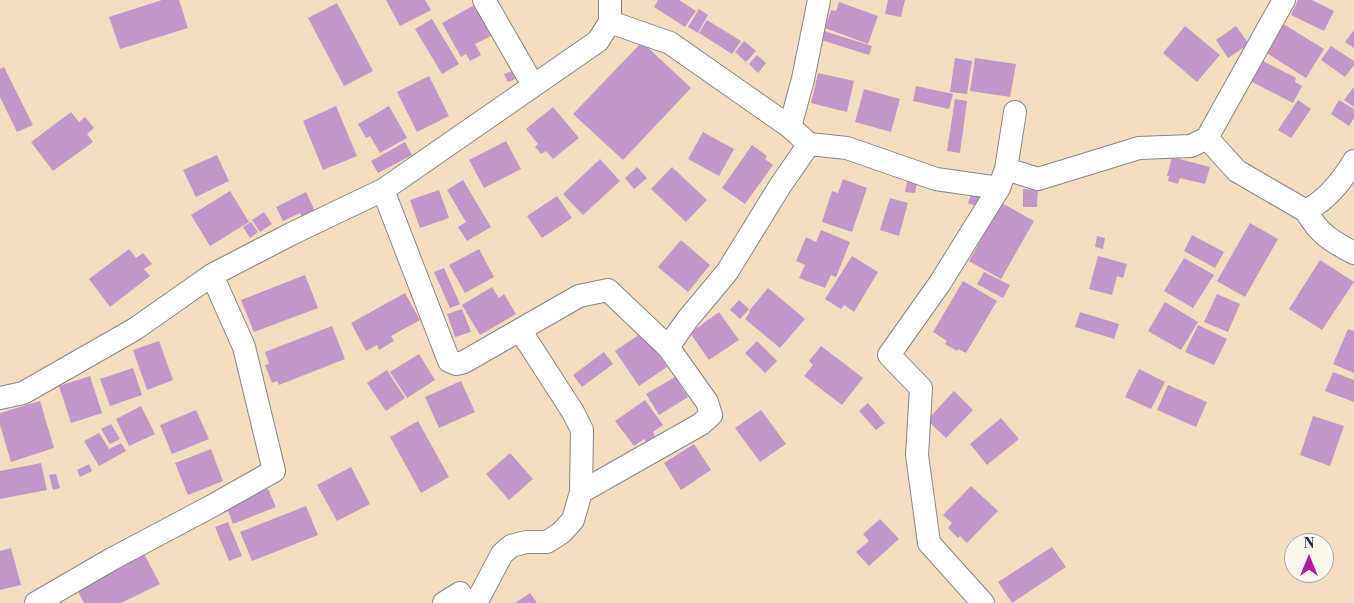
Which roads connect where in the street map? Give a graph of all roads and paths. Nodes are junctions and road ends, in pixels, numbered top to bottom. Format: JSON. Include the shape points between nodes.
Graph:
{"nodes":[{"id":1,"x":484,"y":0,"type":"edge"},
{"id":2,"x":610,"y":0,"type":"edge"},
{"id":3,"x":819,"y":0,"type":"edge"},
{"id":4,"x":1284,"y":0,"type":"edge"},
{"id":5,"x":610,"y":22,"type":"junction"},
{"id":6,"x":533,"y":85,"type":"junction"},
{"id":7,"x":1015,"y":112,"type":"dead end"},
{"id":8,"x":790,"y":127,"type":"junction"},
{"id":9,"x":1207,"y":138,"type":"junction"},
{"id":10,"x":809,"y":144,"type":"junction"},
{"id":11,"x":1354,"y":161,"type":"edge"},
{"id":12,"x":1003,"y":179,"type":"junction"},
{"id":13,"x":383,"y":190,"type":"junction"},
{"id":14,"x":1306,"y":211,"type":"junction"},
{"id":15,"x":1354,"y":253,"type":"edge"},
{"id":16,"x":212,"y":276,"type":"junction"},
{"id":17,"x":520,"y":330,"type":"junction"},
{"id":18,"x":668,"y":347,"type":"junction"},
{"id":19,"x":0,"y":398,"type":"edge"},
{"id":20,"x":581,"y":492,"type":"junction"},
{"id":21,"x":460,"y":600,"type":"edge"},
{"id":22,"x":36,"y":603,"type":"edge"},
{"id":23,"x":983,"y":603,"type":"edge"}],
"edges":[{"from":1,"to":6,"type":"street"},
{"from":2,"to":5,"type":"street"},
{"from":3,"to":8,"type":"street"},
{"from":4,"to":9,"type":"street"},
{"from":5,"to":6,"type":"street","via":[[598,41]]},
{"from":5,"to":8,"type":"street","via":[[670,44]]},
{"from":6,"to":13,"type":"street"},
{"from":7,"to":12,"type":"street"},
{"from":8,"to":10,"type":"street"},
{"from":9,"to":12,"type":"street","via":[[1191,146],[1139,148],[1038,179]]},
{"from":9,"to":14,"type":"street","via":[[1237,171]]},
{"from":10,"to":12,"type":"street","via":[[847,148],[936,179]]},
{"from":10,"to":18,"type":"street","via":[[727,272]]},
{"from":11,"to":14,"type":"street","via":[[1320,204]]},
{"from":12,"to":23,"type":"street","via":[[940,283],[889,355],[922,388],[918,455],[929,543]]},
{"from":13,"to":16,"type":"street"},
{"from":13,"to":17,"type":"street","via":[[449,361],[456,364],[464,362]]},
{"from":14,"to":15,"type":"street","via":[[1323,235]]},
{"from":16,"to":19,"type":"street","via":[[135,328],[23,394]]},
{"from":16,"to":22,"type":"street","via":[[244,347],[274,471]]},
{"from":17,"to":18,"type":"street","via":[[579,296],[608,290]]},
{"from":17,"to":20,"type":"street","via":[[574,412],[582,430]]},
{"from":18,"to":20,"type":"street","via":[[707,402],[711,415],[702,424]]},
{"from":20,"to":21,"type":"street","via":[[573,520],[561,533],[547,542],[511,546]]}]}
